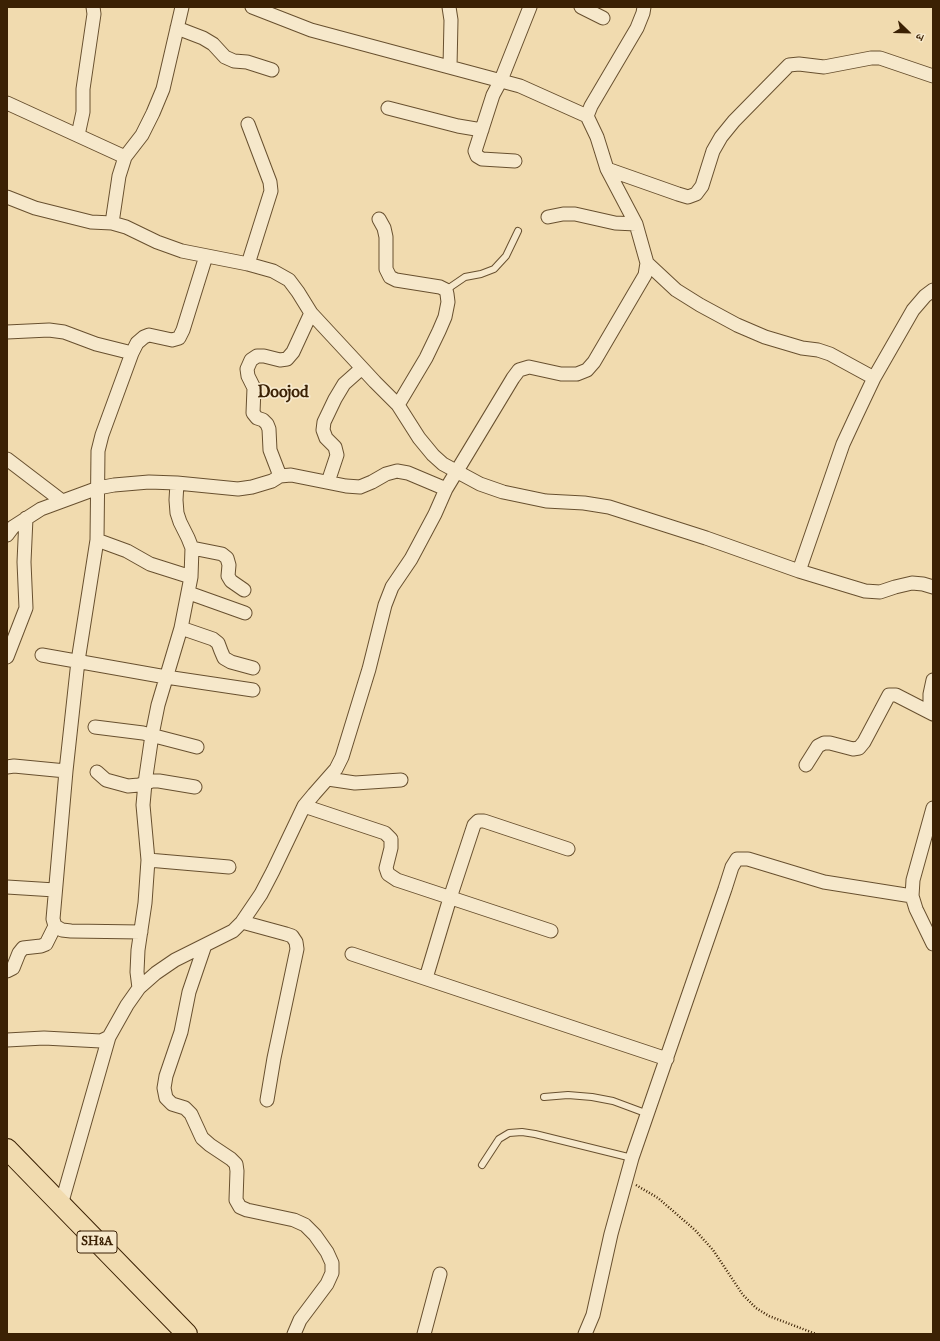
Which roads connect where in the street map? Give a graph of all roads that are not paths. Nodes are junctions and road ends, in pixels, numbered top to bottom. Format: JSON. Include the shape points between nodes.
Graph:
{"nodes":[{"id":1,"x":93,"y":7,"type":"edge"},
{"id":2,"x":182,"y":7,"type":"edge"},
{"id":3,"x":449,"y":7,"type":"edge"},
{"id":4,"x":530,"y":7,"type":"edge"},
{"id":5,"x":582,"y":7,"type":"edge"},
{"id":6,"x":644,"y":7,"type":"edge"},
{"id":7,"x":260,"y":9,"type":"edge"},
{"id":8,"x":603,"y":18,"type":"dead end"},
{"id":9,"x":177,"y":28,"type":"junction"},
{"id":10,"x":450,"y":67,"type":"junction"},
{"id":11,"x":272,"y":70,"type":"dead end"},
{"id":12,"x":933,"y":76,"type":"edge"},
{"id":13,"x":501,"y":80,"type":"junction"},
{"id":14,"x":7,"y":103,"type":"edge"},
{"id":15,"x":388,"y":108,"type":"dead end"},
{"id":16,"x":587,"y":116,"type":"junction"},
{"id":17,"x":248,"y":124,"type":"dead end"},
{"id":18,"x":482,"y":130,"type":"junction"},
{"id":19,"x":78,"y":135,"type":"junction"},
{"id":20,"x":125,"y":157,"type":"junction"},
{"id":21,"x":515,"y":161,"type":"dead end"},
{"id":22,"x":607,"y":169,"type":"junction"},
{"id":23,"x":7,"y":197,"type":"edge"},
{"id":24,"x":548,"y":217,"type":"dead end"},
{"id":25,"x":379,"y":219,"type":"dead end"},
{"id":26,"x":112,"y":223,"type":"junction"},
{"id":27,"x":636,"y":224,"type":"junction"},
{"id":28,"x":518,"y":231,"type":"dead end"},
{"id":29,"x":206,"y":256,"type":"junction"},
{"id":30,"x":647,"y":263,"type":"junction"},
{"id":31,"x":248,"y":264,"type":"junction"},
{"id":32,"x":446,"y":290,"type":"junction"},
{"id":33,"x":933,"y":290,"type":"edge"},
{"id":34,"x":311,"y":313,"type":"junction"},
{"id":35,"x":7,"y":332,"type":"edge"},
{"id":36,"x":132,"y":353,"type":"junction"},
{"id":37,"x":362,"y":368,"type":"junction"},
{"id":38,"x":874,"y":378,"type":"junction"},
{"id":39,"x":398,"y":405,"type":"junction"},
{"id":40,"x":7,"y":459,"type":"edge"},
{"id":41,"x":456,"y":471,"type":"junction"},
{"id":42,"x":280,"y":476,"type":"junction"},
{"id":43,"x":328,"y":482,"type":"junction"},
{"id":44,"x":177,"y":483,"type":"junction"},
{"id":45,"x":98,"y":488,"type":"junction"},
{"id":46,"x":446,"y":489,"type":"junction"},
{"id":47,"x":62,"y":501,"type":"junction"},
{"id":48,"x":26,"y":518,"type":"junction"},
{"id":49,"x":7,"y":535,"type":"edge"},
{"id":50,"x":97,"y":540,"type":"junction"},
{"id":51,"x":192,"y":548,"type":"junction"},
{"id":52,"x":799,"y":571,"type":"junction"},
{"id":53,"x":191,"y":577,"type":"junction"},
{"id":54,"x":933,"y":587,"type":"edge"},
{"id":55,"x":244,"y":590,"type":"dead end"},
{"id":56,"x":189,"y":593,"type":"junction"},
{"id":57,"x":245,"y":613,"type":"dead end"},
{"id":58,"x":181,"y":628,"type":"junction"},
{"id":59,"x":42,"y":655,"type":"dead end"},
{"id":60,"x":7,"y":658,"type":"edge"},
{"id":61,"x":78,"y":661,"type":"junction"},
{"id":62,"x":253,"y":668,"type":"dead end"},
{"id":63,"x":166,"y":677,"type":"junction"},
{"id":64,"x":933,"y":680,"type":"edge"},
{"id":65,"x":253,"y":690,"type":"dead end"},
{"id":66,"x":933,"y":711,"type":"edge"},
{"id":67,"x":933,"y":714,"type":"edge"},
{"id":68,"x":95,"y":727,"type":"dead end"},
{"id":69,"x":152,"y":735,"type":"junction"},
{"id":70,"x":197,"y":747,"type":"dead end"},
{"id":71,"x":806,"y":765,"type":"dead end"},
{"id":72,"x":7,"y":767,"type":"edge"},
{"id":73,"x":66,"y":771,"type":"junction"},
{"id":74,"x":97,"y":772,"type":"dead end"},
{"id":75,"x":328,"y":779,"type":"junction"},
{"id":76,"x":401,"y":780,"type":"dead end"},
{"id":77,"x":145,"y":783,"type":"junction"},
{"id":78,"x":195,"y":787,"type":"dead end"},
{"id":79,"x":304,"y":806,"type":"junction"},
{"id":80,"x":933,"y":808,"type":"edge"},
{"id":81,"x":568,"y":849,"type":"dead end"},
{"id":82,"x":148,"y":860,"type":"junction"},
{"id":83,"x":229,"y":867,"type":"dead end"},
{"id":84,"x":7,"y":887,"type":"edge"},
{"id":85,"x":55,"y":890,"type":"junction"},
{"id":86,"x":912,"y":896,"type":"junction"},
{"id":87,"x":450,"y":898,"type":"junction"},
{"id":88,"x":242,"y":922,"type":"junction"},
{"id":89,"x":55,"y":926,"type":"junction"},
{"id":90,"x":551,"y":931,"type":"dead end"},
{"id":91,"x":141,"y":932,"type":"junction"},
{"id":92,"x":933,"y":944,"type":"edge"},
{"id":93,"x":205,"y":946,"type":"junction"},
{"id":94,"x":352,"y":954,"type":"dead end"},
{"id":95,"x":7,"y":971,"type":"edge"},
{"id":96,"x":426,"y":978,"type":"junction"},
{"id":97,"x":139,"y":988,"type":"junction"},
{"id":98,"x":109,"y":1037,"type":"junction"},
{"id":99,"x":7,"y":1040,"type":"edge"},
{"id":100,"x":667,"y":1058,"type":"junction"},
{"id":101,"x":544,"y":1097,"type":"dead end"},
{"id":102,"x":268,"y":1100,"type":"dead end"},
{"id":103,"x":648,"y":1114,"type":"junction"},
{"id":104,"x":7,"y":1149,"type":"edge"},
{"id":105,"x":632,"y":1158,"type":"junction"},
{"id":106,"x":482,"y":1164,"type":"dead end"},
{"id":107,"x":61,"y":1205,"type":"junction"},
{"id":108,"x":440,"y":1274,"type":"dead end"},
{"id":109,"x":187,"y":1334,"type":"edge"},
{"id":110,"x":294,"y":1334,"type":"edge"},
{"id":111,"x":424,"y":1334,"type":"edge"},
{"id":112,"x":585,"y":1334,"type":"edge"}],
"edges":[{"from":1,"to":19,"type":"street","via":[[83,89],[83,112]]},
{"from":2,"to":9,"type":"street"},
{"from":3,"to":10,"type":"street"},
{"from":4,"to":13,"type":"street"},
{"from":5,"to":8,"type":"street"},
{"from":6,"to":16,"type":"street","via":[[636,28]]},
{"from":7,"to":10,"type":"street","via":[[311,30]]},
{"from":9,"to":11,"type":"street","via":[[203,38],[225,57],[234,61],[247,62]]},
{"from":9,"to":20,"type":"street","via":[[163,89],[154,113],[142,135]]},
{"from":10,"to":13,"type":"street"},
{"from":12,"to":22,"type":"street","via":[[880,58],[824,67],[789,65],[721,137],[713,151],[702,186],[696,194],[688,197]]},
{"from":13,"to":16,"type":"street"},
{"from":13,"to":18,"type":"street","via":[[493,95]]},
{"from":14,"to":19,"type":"street"},
{"from":15,"to":18,"type":"street"},
{"from":16,"to":22,"type":"street"},
{"from":17,"to":31,"type":"street","via":[[271,191]]},
{"from":18,"to":21,"type":"street","via":[[475,151],[477,156],[482,159]]},
{"from":19,"to":20,"type":"street"},
{"from":20,"to":26,"type":"street","via":[[119,176]]},
{"from":22,"to":27,"type":"street"},
{"from":23,"to":26,"type":"street","via":[[35,208],[91,222]]},
{"from":24,"to":27,"type":"street","via":[[575,214],[615,223]]},
{"from":25,"to":32,"type":"street","via":[[385,233],[386,269],[390,277]]},
{"from":26,"to":29,"type":"street","via":[[182,251]]},
{"from":27,"to":30,"type":"street"},
{"from":28,"to":32,"type":"lane","via":[[506,256],[494,269],[465,277]]},
{"from":29,"to":31,"type":"street"},
{"from":29,"to":36,"type":"street","via":[[179,338],[172,340],[149,335],[137,343]]},
{"from":30,"to":38,"type":"street","via":[[676,290],[737,325],[765,337],[830,354]]},
{"from":30,"to":41,"type":"street","via":[[644,275],[587,370],[577,374],[561,374],[529,367],[520,370]]},
{"from":31,"to":34,"type":"street","via":[[273,271],[289,280]]},
{"from":32,"to":39,"type":"street","via":[[448,302],[445,317],[426,358]]},
{"from":33,"to":38,"type":"street","via":[[913,310]]},
{"from":34,"to":37,"type":"street"},
{"from":34,"to":42,"type":"street","via":[[293,352],[287,359],[257,356],[251,360],[247,369],[254,388],[253,413],[267,424],[270,450]]},
{"from":35,"to":36,"type":"street","via":[[64,332],[96,344]]},
{"from":36,"to":45,"type":"street","via":[[99,446]]},
{"from":37,"to":39,"type":"street"},
{"from":37,"to":43,"type":"street","via":[[344,384],[324,422],[326,438],[335,447],[337,455]]},
{"from":38,"to":52,"type":"street","via":[[843,444]]},
{"from":39,"to":41,"type":"street","via":[[433,455]]},
{"from":40,"to":47,"type":"street"},
{"from":41,"to":46,"type":"street"},
{"from":41,"to":52,"type":"street","via":[[480,484],[503,492],[546,501],[609,507]]},
{"from":42,"to":43,"type":"street","via":[[291,475]]},
{"from":42,"to":44,"type":"street","via":[[252,487],[238,488]]},
{"from":43,"to":46,"type":"street","via":[[360,486],[397,471]]},
{"from":44,"to":45,"type":"street","via":[[149,482]]},
{"from":44,"to":51,"type":"street","via":[[177,514]]},
{"from":45,"to":47,"type":"street"},
{"from":45,"to":50,"type":"street"},
{"from":46,"to":75,"type":"street","via":[[411,560],[392,588],[385,605],[369,669],[342,757]]},
{"from":47,"to":48,"type":"street"},
{"from":48,"to":49,"type":"street"},
{"from":48,"to":60,"type":"street","via":[[26,608]]},
{"from":50,"to":53,"type":"street","via":[[127,551],[150,564]]},
{"from":50,"to":61,"type":"street"},
{"from":51,"to":53,"type":"street"},
{"from":51,"to":55,"type":"street","via":[[222,554],[227,558],[228,576]]},
{"from":52,"to":54,"type":"street","via":[[865,591],[880,592],[912,583]]},
{"from":53,"to":56,"type":"street"},
{"from":56,"to":57,"type":"street"},
{"from":56,"to":58,"type":"street"},
{"from":58,"to":62,"type":"street","via":[[213,639],[218,643],[224,658]]},
{"from":58,"to":63,"type":"street"},
{"from":59,"to":61,"type":"street"},
{"from":61,"to":63,"type":"street"},
{"from":61,"to":73,"type":"street"},
{"from":63,"to":65,"type":"street"},
{"from":63,"to":69,"type":"street"},
{"from":64,"to":66,"type":"street","via":[[930,694]]},
{"from":67,"to":71,"type":"street","via":[[889,694],[859,748],[824,743],[818,746]]},
{"from":68,"to":69,"type":"street"},
{"from":69,"to":70,"type":"street"},
{"from":69,"to":77,"type":"street"},
{"from":72,"to":73,"type":"street"},
{"from":73,"to":85,"type":"street"},
{"from":74,"to":77,"type":"street","via":[[106,780],[120,784],[133,786]]},
{"from":75,"to":76,"type":"street","via":[[356,783]]},
{"from":75,"to":79,"type":"street"},
{"from":77,"to":78,"type":"street","via":[[159,781]]},
{"from":77,"to":82,"type":"street","via":[[143,805]]},
{"from":79,"to":87,"type":"street","via":[[385,833],[391,839],[386,868],[388,874],[396,880]]},
{"from":79,"to":88,"type":"street","via":[[261,894]]},
{"from":80,"to":86,"type":"street","via":[[913,880]]},
{"from":81,"to":87,"type":"street","via":[[478,821],[474,825]]},
{"from":82,"to":83,"type":"street"},
{"from":82,"to":91,"type":"street"},
{"from":84,"to":85,"type":"street"},
{"from":85,"to":89,"type":"street"},
{"from":86,"to":92,"type":"street"},
{"from":86,"to":100,"type":"street","via":[[824,882],[748,859],[737,859],[732,867]]},
{"from":87,"to":90,"type":"street"},
{"from":87,"to":96,"type":"street"},
{"from":88,"to":93,"type":"street","via":[[233,931]]},
{"from":88,"to":102,"type":"street","via":[[292,936],[296,942],[297,949],[274,1058]]},
{"from":89,"to":91,"type":"street","via":[[71,932]]},
{"from":89,"to":95,"type":"street","via":[[46,944],[23,948],[13,968]]},
{"from":91,"to":97,"type":"street","via":[[137,972]]},
{"from":93,"to":97,"type":"street","via":[[175,960]]},
{"from":93,"to":110,"type":"street","via":[[189,992],[181,1032],[166,1076],[166,1098],[172,1104],[185,1108],[191,1114],[202,1138],[236,1164],[236,1200],[240,1207],[305,1225],[327,1252],[332,1263],[328,1284],[300,1320]]},
{"from":94,"to":96,"type":"street"},
{"from":96,"to":100,"type":"street"},
{"from":97,"to":98,"type":"street"},
{"from":98,"to":99,"type":"street","via":[[101,1042],[44,1038]]},
{"from":98,"to":107,"type":"street"},
{"from":100,"to":103,"type":"street"},
{"from":101,"to":103,"type":"lane","via":[[592,1097]]},
{"from":103,"to":105,"type":"street"},
{"from":104,"to":107,"type":"main road","number":"SH8A"},
{"from":105,"to":106,"type":"lane","via":[[522,1132],[509,1133],[499,1139]]},
{"from":105,"to":112,"type":"street","via":[[611,1234],[593,1315]]},
{"from":107,"to":109,"type":"main road","number":"SH8A"},
{"from":108,"to":111,"type":"street"}]}
